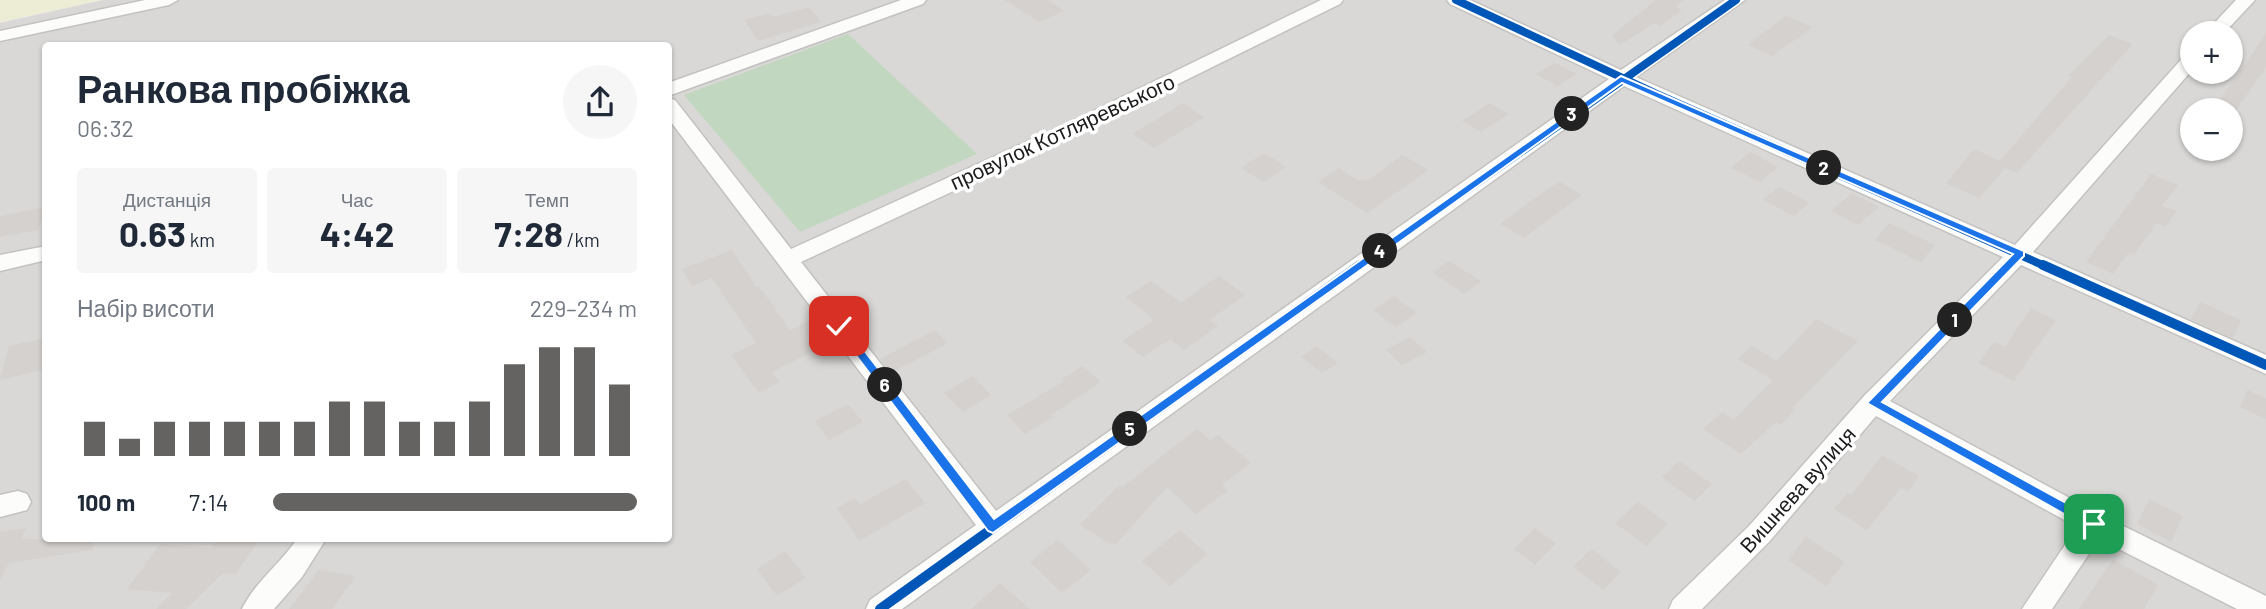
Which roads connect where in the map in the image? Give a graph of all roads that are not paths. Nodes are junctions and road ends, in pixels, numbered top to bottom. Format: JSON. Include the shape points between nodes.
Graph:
{"nodes":[{"id":1,"x":169,"y":0,"type":"edge"},
{"id":2,"x":917,"y":0,"type":"edge"},
{"id":3,"x":1334,"y":0,"type":"edge"},
{"id":4,"x":1456,"y":0,"type":"edge"},
{"id":5,"x":1736,"y":0,"type":"edge"},
{"id":6,"x":2246,"y":0,"type":"edge"},
{"id":7,"x":2226,"y":21,"type":"edge"},
{"id":8,"x":0,"y":36,"type":"edge"},
{"id":9,"x":2180,"y":72,"type":"edge"},
{"id":10,"x":1621,"y":79,"type":"junction"},
{"id":11,"x":672,"y":89,"type":"edge"},
{"id":12,"x":672,"y":109,"type":"edge"},
{"id":13,"x":2020,"y":253,"type":"junction"},
{"id":14,"x":42,"y":254,"type":"edge"},
{"id":15,"x":788,"y":259,"type":"junction"},
{"id":16,"x":0,"y":263,"type":"edge"},
{"id":17,"x":2266,"y":365,"type":"edge"},
{"id":18,"x":1873,"y":403,"type":"junction"},
{"id":19,"x":2094,"y":524,"type":"junction"},
{"id":20,"x":993,"y":527,"type":"junction"},
{"id":21,"x":310,"y":542,"type":"edge"},
{"id":22,"x":256,"y":609,"type":"edge"},
{"id":23,"x":881,"y":609,"type":"edge"},
{"id":24,"x":1683,"y":609,"type":"edge"},
{"id":25,"x":2036,"y":609,"type":"edge"},
{"id":26,"x":2265,"y":609,"type":"edge"}],
"edges":[{"from":1,"to":8,"type":"street"},
{"from":2,"to":11,"type":"street"},
{"from":3,"to":15,"type":"street","name":"провулок Котляревського","via":[[1086,122]]},
{"from":4,"to":10,"type":"street"},
{"from":5,"to":10,"type":"street"},
{"from":6,"to":7,"type":"street"},
{"from":9,"to":13,"type":"street","name":"Вишнева вулиця"},
{"from":10,"to":13,"type":"street"},
{"from":10,"to":20,"type":"street"},
{"from":12,"to":15,"type":"street"},
{"from":13,"to":17,"type":"street"},
{"from":13,"to":18,"type":"street","name":"Вишнева вулиця"},
{"from":14,"to":16,"type":"street"},
{"from":15,"to":20,"type":"street"},
{"from":18,"to":19,"type":"street"},
{"from":18,"to":24,"type":"street","name":"Вишнева вулиця","via":[[1759,534]]},
{"from":19,"to":25,"type":"street"},
{"from":19,"to":26,"type":"street"},
{"from":20,"to":23,"type":"street"},
{"from":21,"to":22,"type":"street"}]}
